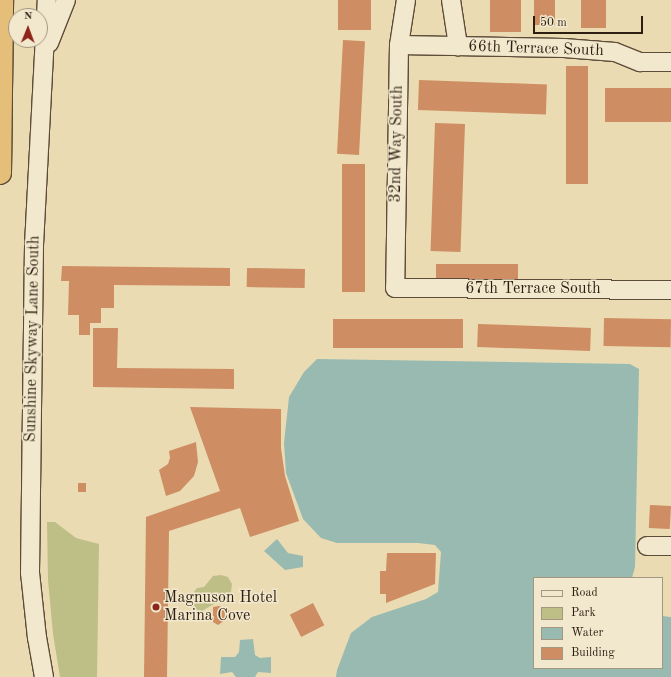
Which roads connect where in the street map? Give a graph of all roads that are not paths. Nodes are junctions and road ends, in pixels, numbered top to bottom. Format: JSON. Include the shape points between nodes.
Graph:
{"nodes":[{"id":1,"x":2,"y":0,"type":"edge"},
{"id":2,"x":47,"y":0,"type":"edge"},
{"id":3,"x":66,"y":0,"type":"edge"},
{"id":4,"x":406,"y":0,"type":"edge"},
{"id":5,"x":451,"y":0,"type":"edge"},
{"id":6,"x":399,"y":45,"type":"junction"},
{"id":7,"x":458,"y":46,"type":"junction"},
{"id":8,"x":43,"y":57,"type":"junction"},
{"id":9,"x":671,"y":62,"type":"edge"},
{"id":10,"x":0,"y":173,"type":"edge"},
{"id":11,"x":395,"y":288,"type":"joint"},
{"id":12,"x":671,"y":290,"type":"edge"},
{"id":13,"x":647,"y":546,"type":"dead end"},
{"id":14,"x":671,"y":546,"type":"edge"},
{"id":15,"x":44,"y":677,"type":"edge"}],
"edges":[{"from":1,"to":10,"type":"highway"},
{"from":2,"to":8,"type":"street","name":"Sunshine Skyway Lane South"},
{"from":3,"to":8,"type":"street"},
{"from":4,"to":6,"type":"street","name":"32nd Way South"},
{"from":5,"to":7,"type":"street"},
{"from":6,"to":7,"type":"street","name":"66th Terrace South"},
{"from":6,"to":11,"type":"street","name":"32nd Way South"},
{"from":7,"to":9,"type":"street","name":"66th Terrace South","via":[[564,48],[615,52],[640,62]]},
{"from":8,"to":15,"type":"street","name":"Sunshine Skyway Lane South","via":[[34,245],[30,573],[36,638]]},
{"from":11,"to":12,"type":"street","name":"67th Terrace South"},
{"from":13,"to":14,"type":"street"}]}
